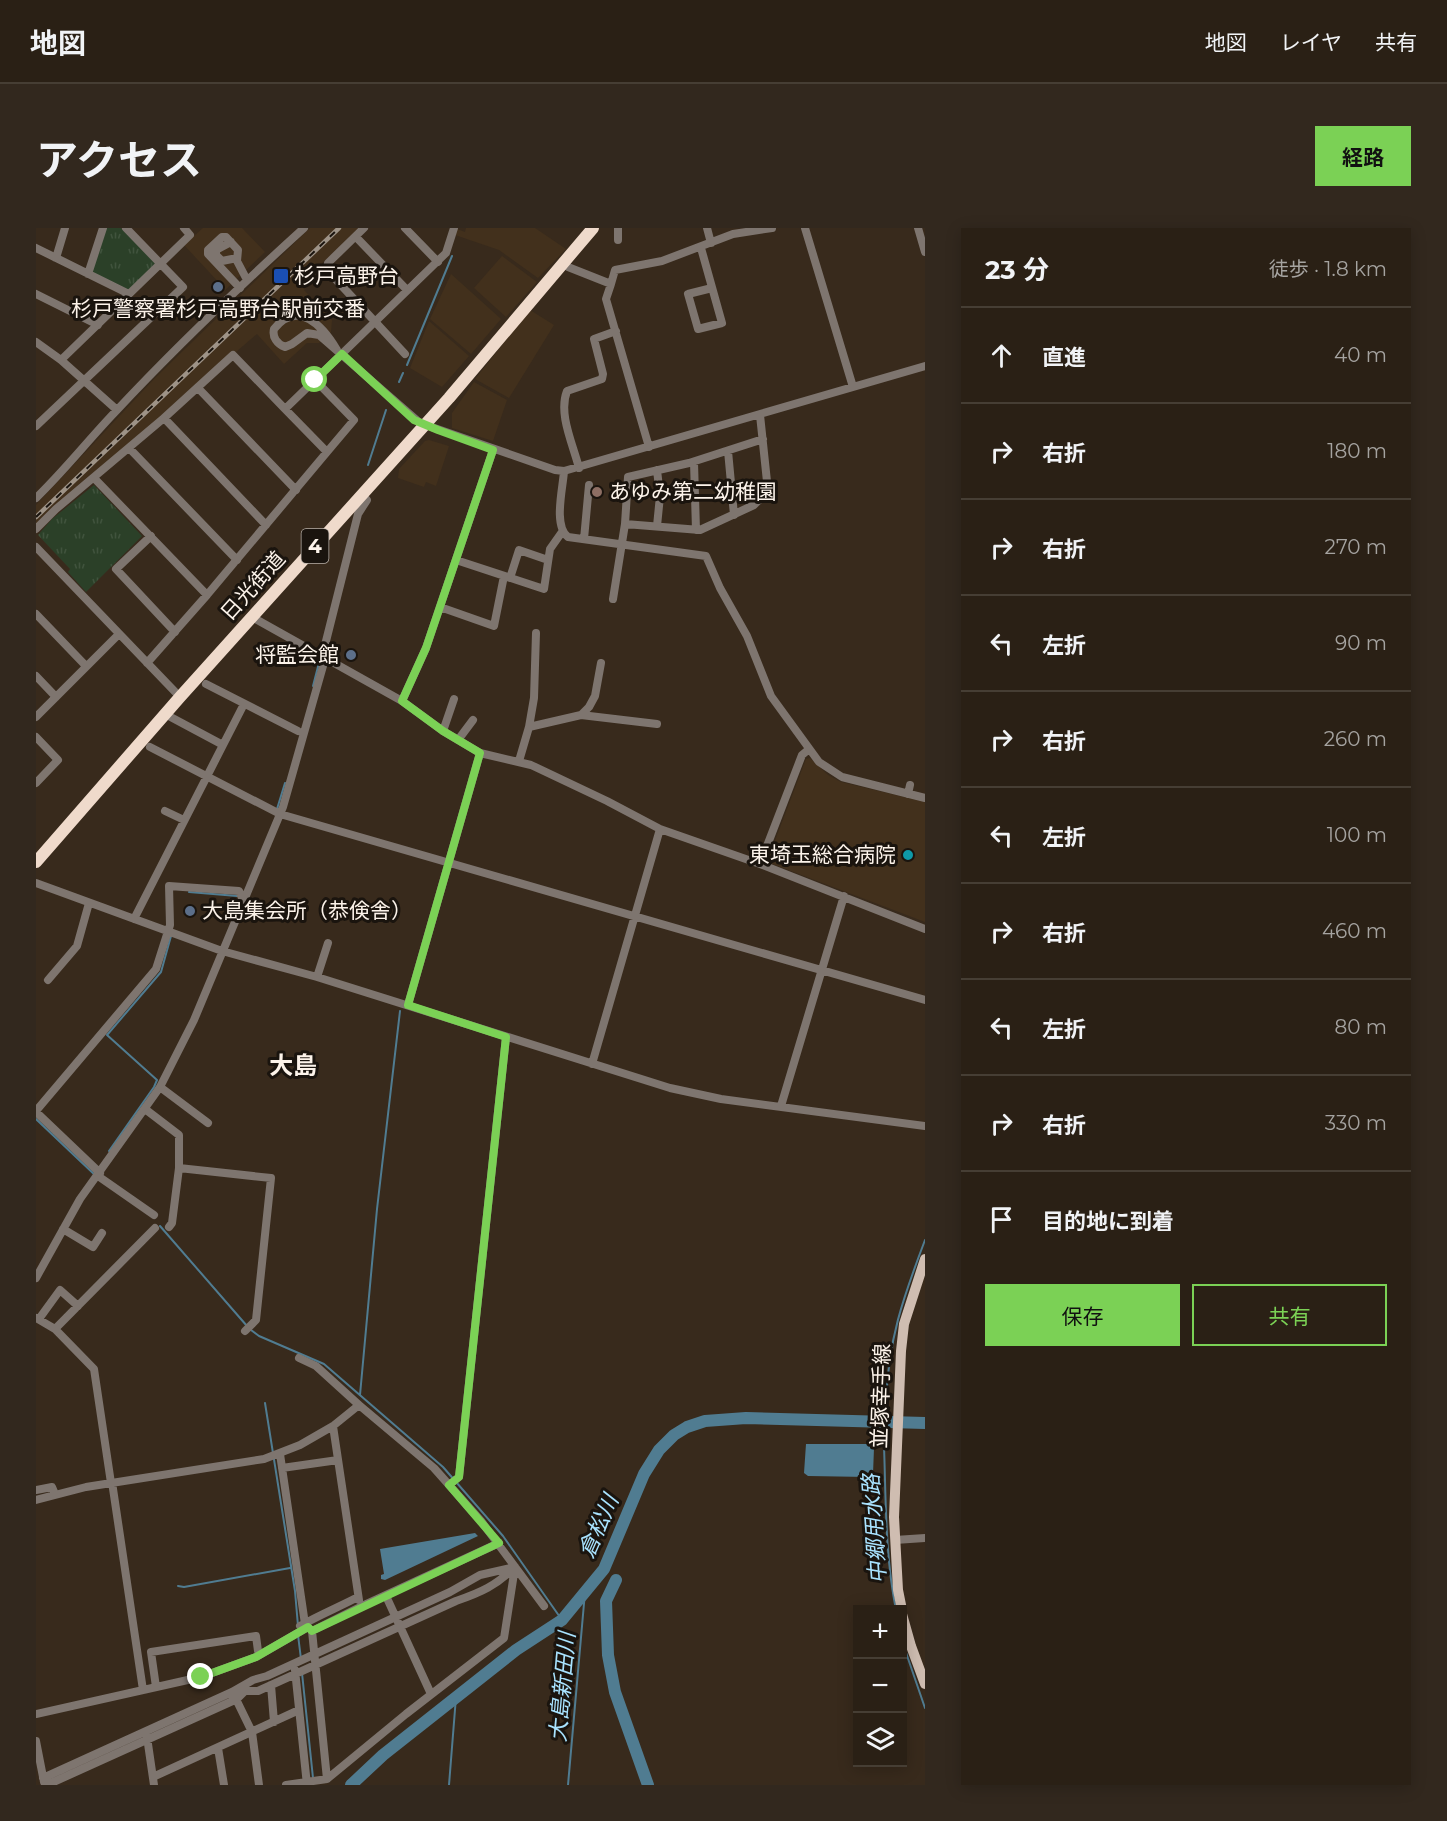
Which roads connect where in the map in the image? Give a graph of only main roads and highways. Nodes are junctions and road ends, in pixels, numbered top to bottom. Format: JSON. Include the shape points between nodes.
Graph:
{"nodes":[{"id":1,"x":593,"y":228,"type":"edge"},
{"id":2,"x":36,"y":862,"type":"edge"},
{"id":3,"x":925,"y":1259,"type":"edge"},
{"id":4,"x":901,"y":1605,"type":"edge"},
{"id":5,"x":907,"y":1631,"type":"edge"},
{"id":6,"x":925,"y":1684,"type":"edge"}],
"edges":[{"from":1,"to":2,"type":"highway","name":"日光街道","number":"4","via":[[425,425]]},
{"from":3,"to":4,"type":"main road","name":"並塚幸手線","via":[[904,1324],[894,1517]]},
{"from":5,"to":6,"type":"main road","name":"並塚幸手線"}]}
